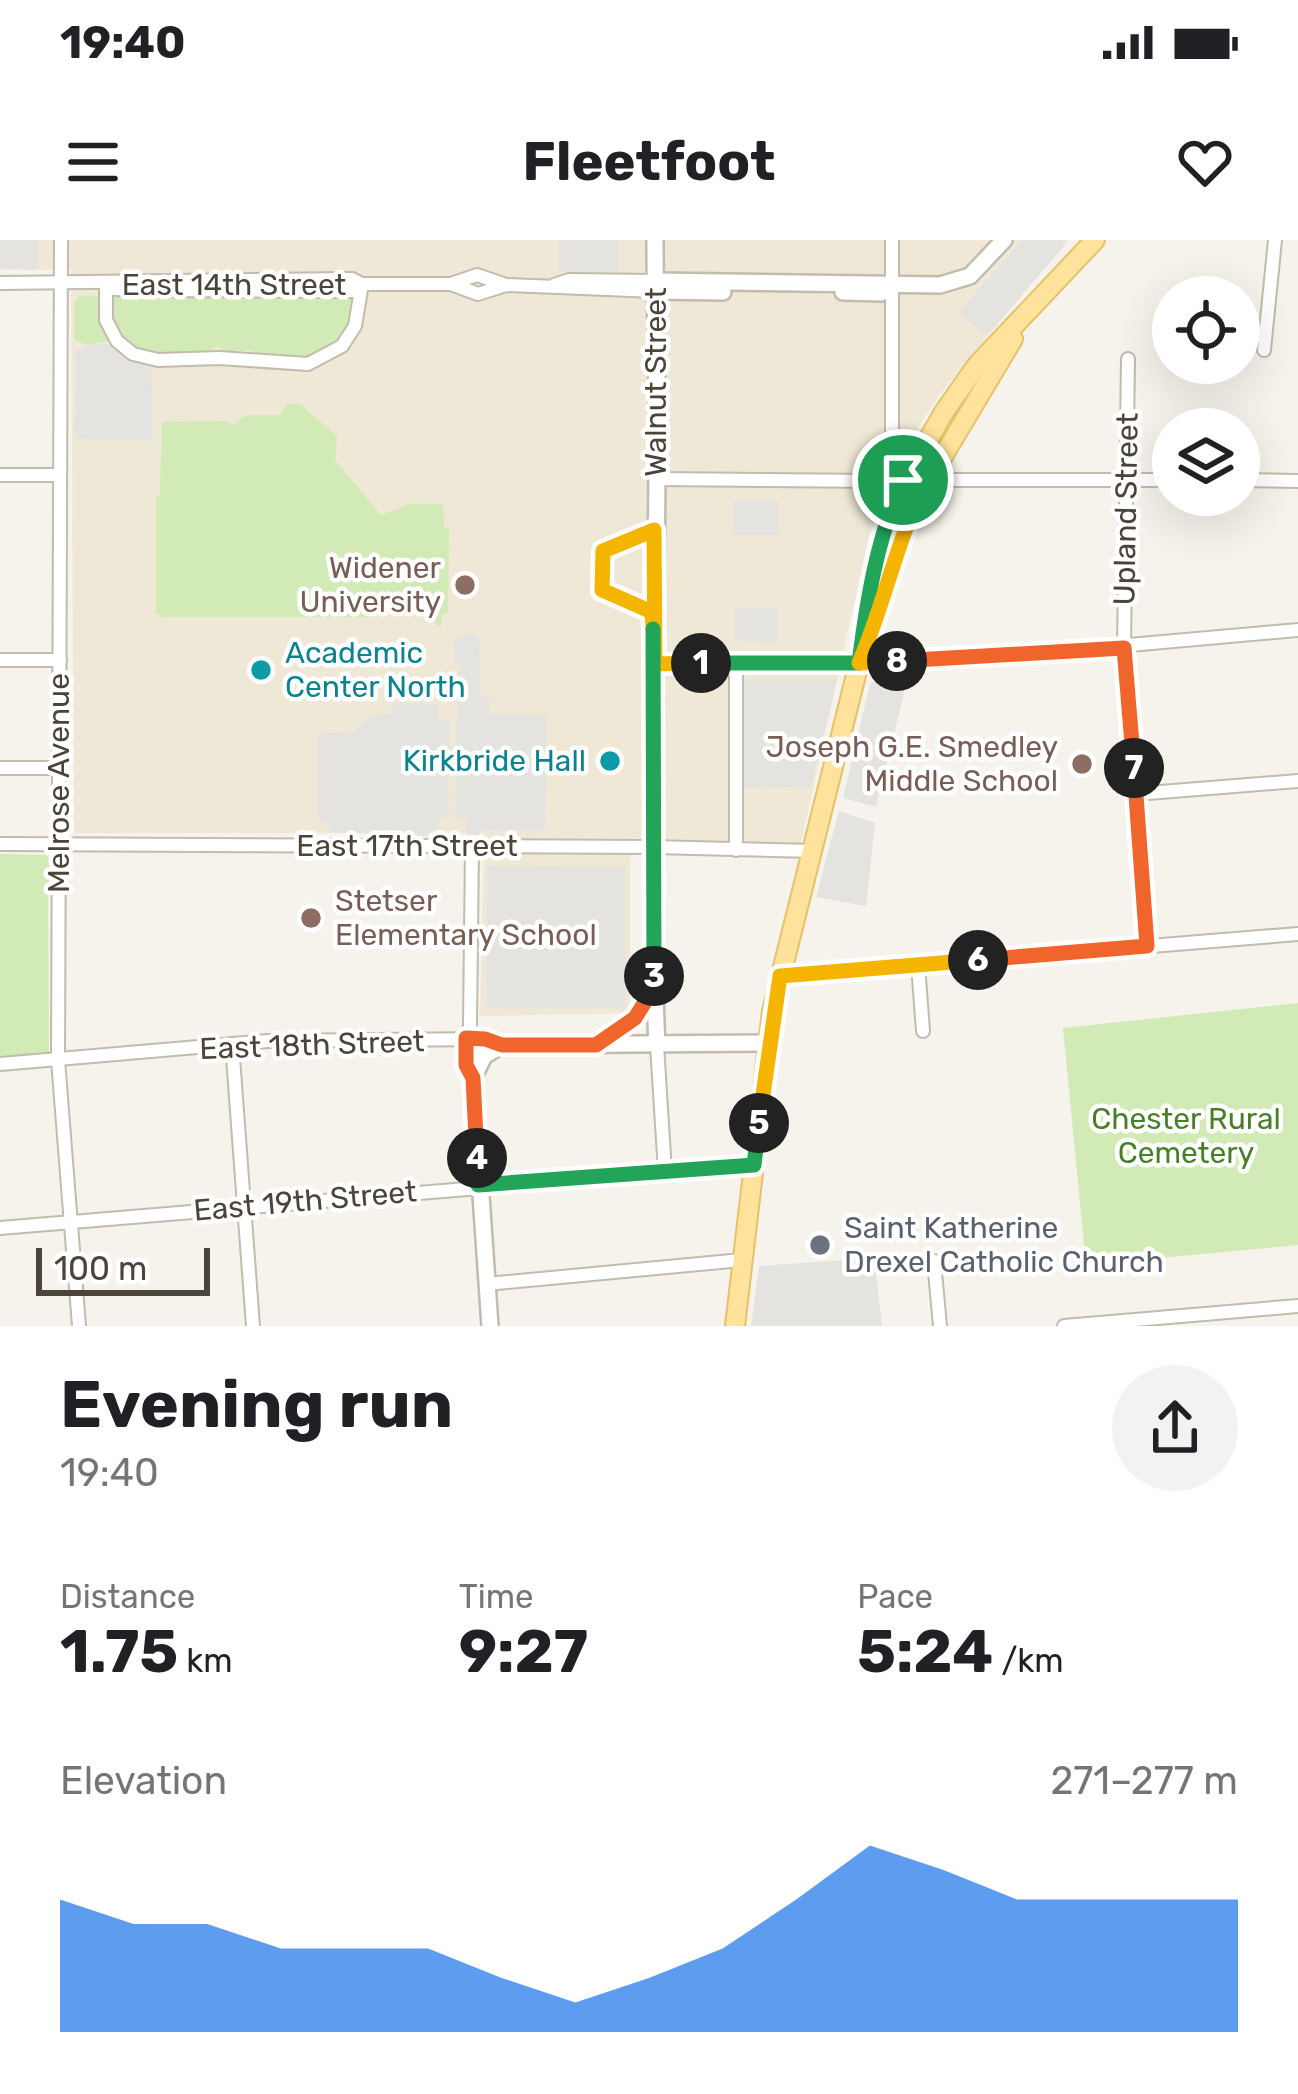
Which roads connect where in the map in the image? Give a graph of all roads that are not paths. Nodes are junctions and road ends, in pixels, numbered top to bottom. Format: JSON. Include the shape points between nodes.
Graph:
{"nodes":[{"id":1,"x":61,"y":240,"type":"edge"},
{"id":2,"x":655,"y":240,"type":"edge"},
{"id":3,"x":892,"y":240,"type":"edge"},
{"id":4,"x":1004,"y":240,"type":"edge"},
{"id":5,"x":1275,"y":240,"type":"edge"},
{"id":6,"x":1088,"y":245,"type":"edge"},
{"id":7,"x":61,"y":282,"type":"junction"},
{"id":8,"x":0,"y":283,"type":"edge"},
{"id":9,"x":106,"y":283,"type":"junction"},
{"id":10,"x":362,"y":284,"type":"junction"},
{"id":11,"x":655,"y":286,"type":"junction"},
{"id":12,"x":892,"y":286,"type":"junction"},
{"id":13,"x":1040,"y":300,"type":"junction"},
{"id":14,"x":1264,"y":350,"type":"dead end"},
{"id":15,"x":1128,"y":359,"type":"dead end"},
{"id":16,"x":0,"y":475,"type":"edge"},
{"id":17,"x":59,"y":475,"type":"junction"},
{"id":18,"x":657,"y":479,"type":"junction"},
{"id":19,"x":903,"y":480,"type":"junction"},
{"id":20,"x":927,"y":480,"type":"junction"},
{"id":21,"x":1127,"y":480,"type":"junction"},
{"id":22,"x":1152,"y":480,"type":"edge"},
{"id":23,"x":1260,"y":480,"type":"edge"},
{"id":24,"x":1298,"y":481,"type":"edge"},
{"id":25,"x":654,"y":530,"type":"junction"},
{"id":26,"x":652,"y":612,"type":"junction"},
{"id":27,"x":1298,"y":630,"type":"edge"},
{"id":28,"x":1124,"y":648,"type":"junction"},
{"id":29,"x":0,"y":659,"type":"edge"},
{"id":30,"x":60,"y":660,"type":"junction"},
{"id":31,"x":736,"y":662,"type":"junction"},
{"id":32,"x":859,"y":663,"type":"junction"},
{"id":33,"x":655,"y":664,"type":"junction"},
{"id":34,"x":0,"y":768,"type":"edge"},
{"id":35,"x":60,"y":768,"type":"junction"},
{"id":36,"x":1298,"y":781,"type":"edge"},
{"id":37,"x":1136,"y":794,"type":"junction"},
{"id":38,"x":0,"y":844,"type":"edge"},
{"id":39,"x":58,"y":845,"type":"junction"},
{"id":40,"x":472,"y":847,"type":"junction"},
{"id":41,"x":653,"y":847,"type":"junction"},
{"id":42,"x":736,"y":850,"type":"junction"},
{"id":43,"x":814,"y":851,"type":"junction"},
{"id":44,"x":1298,"y":934,"type":"edge"},
{"id":45,"x":1147,"y":946,"type":"junction"},
{"id":46,"x":918,"y":965,"type":"junction"},
{"id":47,"x":780,"y":976,"type":"junction"},
{"id":48,"x":654,"y":981,"type":"junction"},
{"id":49,"x":923,"y":1030,"type":"dead end"},
{"id":50,"x":466,"y":1038,"type":"junction"},
{"id":51,"x":768,"y":1043,"type":"junction"},
{"id":52,"x":232,"y":1044,"type":"junction"},
{"id":53,"x":502,"y":1045,"type":"junction"},
{"id":54,"x":596,"y":1045,"type":"junction"},
{"id":55,"x":657,"y":1045,"type":"junction"},
{"id":56,"x":58,"y":1060,"type":"junction"},
{"id":57,"x":0,"y":1064,"type":"edge"},
{"id":58,"x":473,"y":1078,"type":"junction"},
{"id":59,"x":754,"y":1165,"type":"junction"},
{"id":60,"x":665,"y":1172,"type":"junction"},
{"id":61,"x":478,"y":1185,"type":"junction"},
{"id":62,"x":244,"y":1207,"type":"junction"},
{"id":63,"x":70,"y":1222,"type":"junction"},
{"id":64,"x":0,"y":1228,"type":"edge"},
{"id":65,"x":742,"y":1260,"type":"junction"},
{"id":66,"x":934,"y":1261,"type":"dead end"},
{"id":67,"x":487,"y":1284,"type":"junction"},
{"id":68,"x":1298,"y":1306,"type":"edge"},
{"id":69,"x":1178,"y":1322,"type":"edge"},
{"id":70,"x":79,"y":1326,"type":"edge"},
{"id":71,"x":253,"y":1326,"type":"edge"},
{"id":72,"x":490,"y":1326,"type":"edge"},
{"id":73,"x":735,"y":1326,"type":"edge"},
{"id":74,"x":940,"y":1326,"type":"edge"},
{"id":75,"x":1064,"y":1326,"type":"edge"}],
"edges":[{"from":1,"to":7,"type":"street","name":"Melrose Avenue"},
{"from":2,"to":11,"type":"street","name":"Walnut Street"},
{"from":3,"to":12,"type":"street"},
{"from":4,"to":12,"type":"street","name":"East 14th Street","via":[[956,282]]},
{"from":5,"to":14,"type":"street"},
{"from":6,"to":13,"type":"main road"},
{"from":7,"to":8,"type":"street","name":"East 14th Street"},
{"from":7,"to":9,"type":"street","name":"East 14th Street"},
{"from":7,"to":17,"type":"street","name":"Melrose Avenue"},
{"from":9,"to":10,"type":"street","name":"East 14th Street"},
{"from":9,"to":10,"type":"street","via":[[106,320],[134,354],[308,364],[342,346],[355,326]]},
{"from":10,"to":11,"type":"street","name":"East 14th Street","via":[[451,284],[476,275],[506,285]]},
{"from":11,"to":12,"type":"street","name":"East 14th Street"},
{"from":11,"to":18,"type":"street","name":"Walnut Street"},
{"from":12,"to":18,"type":"street","via":[[892,460],[882,481]]},
{"from":13,"to":19,"type":"main road","via":[[977,365]]},
{"from":13,"to":20,"type":"main road"},
{"from":15,"to":21,"type":"street","name":"Upland Street"},
{"from":16,"to":17,"type":"street"},
{"from":17,"to":30,"type":"street","name":"Melrose Avenue"},
{"from":18,"to":25,"type":"street","name":"Walnut Street"},
{"from":19,"to":20,"type":"street"},
{"from":19,"to":32,"type":"main road","via":[[876,559]]},
{"from":20,"to":21,"type":"street"},
{"from":20,"to":32,"type":"main road"},
{"from":21,"to":22,"type":"street"},
{"from":21,"to":28,"type":"street","name":"Upland Street"},
{"from":23,"to":24,"type":"street"},
{"from":25,"to":26,"type":"street","name":"Walnut Street"},
{"from":25,"to":26,"type":"street","via":[[603,551],[602,590]]},
{"from":26,"to":33,"type":"street","name":"Walnut Street"},
{"from":27,"to":28,"type":"street"},
{"from":28,"to":32,"type":"street"},
{"from":28,"to":37,"type":"street","name":"Upland Street"},
{"from":29,"to":30,"type":"street"},
{"from":30,"to":35,"type":"street","name":"Melrose Avenue"},
{"from":31,"to":32,"type":"street"},
{"from":31,"to":33,"type":"street"},
{"from":31,"to":42,"type":"street"},
{"from":32,"to":43,"type":"main road"},
{"from":33,"to":41,"type":"street","name":"Walnut Street"},
{"from":34,"to":35,"type":"street"},
{"from":35,"to":39,"type":"street","name":"Melrose Avenue"},
{"from":36,"to":37,"type":"street"},
{"from":37,"to":45,"type":"street","name":"Upland Street"},
{"from":38,"to":39,"type":"street","name":"East 17th Street"},
{"from":39,"to":40,"type":"street","name":"East 17th Street"},
{"from":39,"to":56,"type":"street","name":"Melrose Avenue"},
{"from":40,"to":41,"type":"street","name":"East 17th Street"},
{"from":40,"to":50,"type":"street"},
{"from":41,"to":42,"type":"street","name":"East 17th Street"},
{"from":41,"to":48,"type":"street","name":"Walnut Street"},
{"from":42,"to":43,"type":"street","name":"East 17th Street"},
{"from":43,"to":47,"type":"main road"},
{"from":44,"to":45,"type":"street"},
{"from":45,"to":46,"type":"street"},
{"from":46,"to":47,"type":"street"},
{"from":46,"to":49,"type":"street"},
{"from":47,"to":51,"type":"main road"},
{"from":48,"to":54,"type":"street","via":[[635,1018]]},
{"from":48,"to":55,"type":"street","name":"Walnut Street"},
{"from":50,"to":52,"type":"street","name":"East 18th Street"},
{"from":50,"to":53,"type":"street","name":"East 18th Street"},
{"from":50,"to":58,"type":"street"},
{"from":51,"to":55,"type":"street","name":"East 18th Street"},
{"from":51,"to":59,"type":"main road"},
{"from":52,"to":56,"type":"street","name":"East 18th Street"},
{"from":52,"to":62,"type":"street"},
{"from":53,"to":54,"type":"street","name":"East 18th Street"},
{"from":53,"to":58,"type":"street","via":[[484,1056]]},
{"from":54,"to":55,"type":"street","name":"East 18th Street"},
{"from":55,"to":60,"type":"street","name":"Walnut Street"},
{"from":56,"to":57,"type":"street","name":"East 18th Street"},
{"from":56,"to":63,"type":"street","name":"Melrose Avenue"},
{"from":58,"to":61,"type":"street"},
{"from":59,"to":60,"type":"street","name":"East 19th Street"},
{"from":59,"to":65,"type":"main road"},
{"from":60,"to":61,"type":"street","name":"East 19th Street"},
{"from":61,"to":62,"type":"street","name":"East 19th Street"},
{"from":61,"to":67,"type":"street"},
{"from":62,"to":63,"type":"street","name":"East 19th Street"},
{"from":62,"to":71,"type":"street"},
{"from":63,"to":64,"type":"street","name":"East 19th Street"},
{"from":63,"to":70,"type":"street","name":"Melrose Avenue"},
{"from":65,"to":67,"type":"street"},
{"from":65,"to":73,"type":"main road"},
{"from":66,"to":74,"type":"street"},
{"from":67,"to":72,"type":"street"},
{"from":68,"to":69,"type":"street"},
{"from":69,"to":75,"type":"street"}]}
